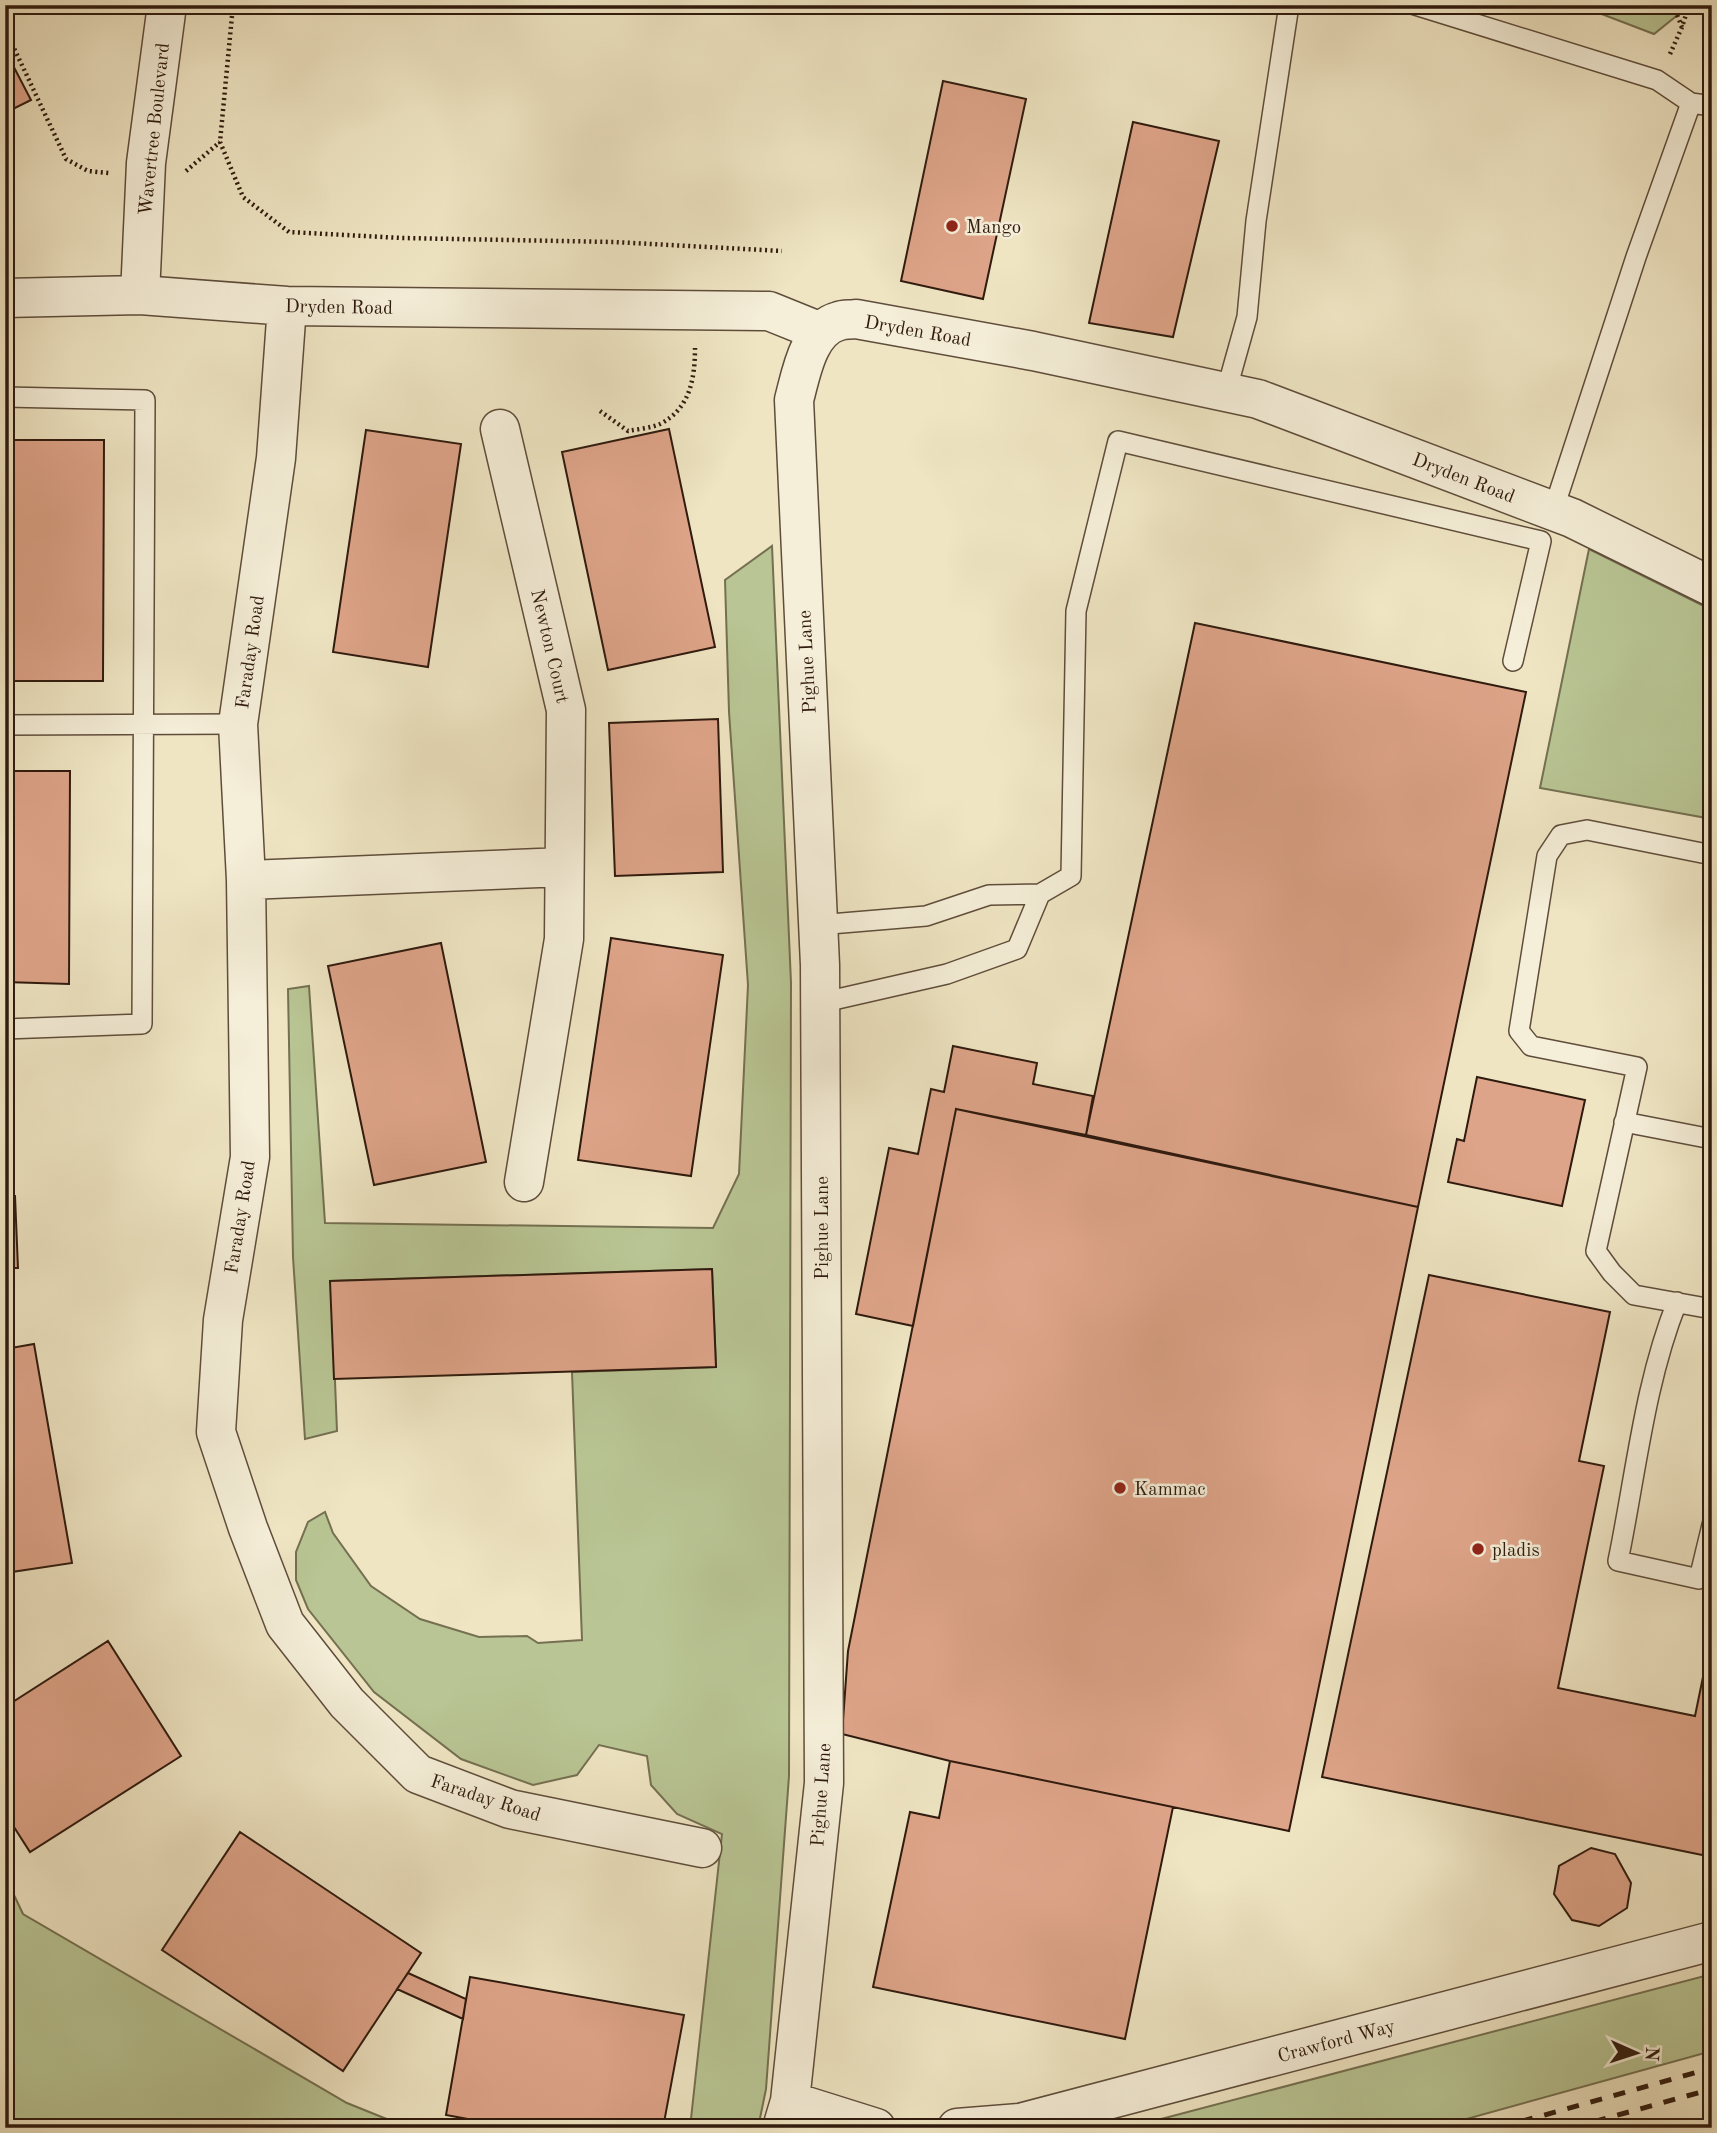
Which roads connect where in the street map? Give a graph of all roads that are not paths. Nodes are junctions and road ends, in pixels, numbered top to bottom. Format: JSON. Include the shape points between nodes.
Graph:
{"nodes":[{"id":1,"x":167,"y":5,"type":"edge"},
{"id":2,"x":1289,"y":5,"type":"edge"},
{"id":3,"x":1415,"y":5,"type":"edge"},
{"id":4,"x":1691,"y":103,"type":"junction"},
{"id":5,"x":1712,"y":106,"type":"edge"},
{"id":6,"x":140,"y":295,"type":"junction"},
{"id":7,"x":5,"y":298,"type":"edge"},
{"id":8,"x":286,"y":306,"type":"junction"},
{"id":9,"x":821,"y":332,"type":"junction"},
{"id":10,"x":1226,"y":391,"type":"junction"},
{"id":11,"x":5,"y":397,"type":"edge"},
{"id":12,"x":500,"y":429,"type":"dead end"},
{"id":13,"x":1553,"y":511,"type":"junction"},
{"id":14,"x":1712,"y":587,"type":"edge"},
{"id":15,"x":1513,"y":661,"type":"dead end"},
{"id":16,"x":239,"y":724,"type":"junction"},
{"id":17,"x":5,"y":725,"type":"edge"},
{"id":18,"x":144,"y":725,"type":"junction"},
{"id":19,"x":1712,"y":855,"type":"edge"},
{"id":20,"x":564,"y":867,"type":"junction"},
{"id":21,"x":246,"y":880,"type":"junction"},
{"id":22,"x":1040,"y":894,"type":"junction"},
{"id":23,"x":818,"y":925,"type":"junction"},
{"id":24,"x":820,"y":1003,"type":"junction"},
{"id":25,"x":5,"y":1029,"type":"edge"},
{"id":26,"x":1623,"y":1122,"type":"junction"},
{"id":27,"x":1712,"y":1139,"type":"edge"},
{"id":28,"x":524,"y":1182,"type":"dead end"},
{"id":29,"x":1676,"y":1302,"type":"junction"},
{"id":30,"x":1712,"y":1309,"type":"edge"},
{"id":31,"x":1712,"y":1525,"type":"edge"},
{"id":32,"x":702,"y":1848,"type":"dead end"},
{"id":33,"x":1712,"y":1941,"type":"edge"},
{"id":34,"x":786,"y":2114,"type":"edge"},
{"id":35,"x":876,"y":2128,"type":"edge"},
{"id":36,"x":957,"y":2128,"type":"edge"}],
"edges":[{"from":1,"to":6,"type":"street","name":"Wavertree Boulevard","via":[[145,176]]},
{"from":2,"to":10,"type":"lane","via":[[1256,221],[1247,317]]},
{"from":3,"to":4,"type":"lane","via":[[1657,80]]},
{"from":4,"to":5,"type":"lane"},
{"from":4,"to":13,"type":"lane"},
{"from":6,"to":7,"type":"street","name":"Dryden Road"},
{"from":6,"to":8,"type":"street","name":"Dryden Road"},
{"from":8,"to":9,"type":"street","name":"Dryden Road","via":[[769,311]]},
{"from":8,"to":16,"type":"street","name":"Faraday Road","via":[[276,458]]},
{"from":9,"to":10,"type":"street","name":"Dryden Road","via":[[837,321],[856,319]]},
{"from":9,"to":23,"type":"street","name":"Pighue Lane","via":[[804,363],[794,400]]},
{"from":10,"to":13,"type":"street","name":"Dryden Road","via":[[1269,403]]},
{"from":11,"to":18,"type":"lane","via":[[145,400]]},
{"from":12,"to":20,"type":"street","name":"Newton Court","via":[[566,710]]},
{"from":13,"to":14,"type":"street","name":"Dryden Road"},
{"from":15,"to":22,"type":"lane","via":[[1541,541],[1118,441],[1076,611],[1071,876]]},
{"from":16,"to":18,"type":"lane"},
{"from":16,"to":21,"type":"street","name":"Faraday Road"},
{"from":17,"to":18,"type":"lane"},
{"from":18,"to":25,"type":"lane","via":[[142,1024]]},
{"from":19,"to":26,"type":"lane","via":[[1587,830],[1561,835],[1547,856],[1519,1031],[1531,1046],[1637,1067]]},
{"from":20,"to":21,"type":"street"},
{"from":20,"to":28,"type":"street","name":"Newton Court","via":[[564,939]]},
{"from":21,"to":32,"type":"street","name":"Faraday Road","via":[[250,1157],[223,1320],[216,1432],[285,1624],[347,1703],[418,1774],[510,1809]]},
{"from":22,"to":23,"type":"lane","via":[[989,895],[926,916]]},
{"from":22,"to":24,"type":"lane","via":[[1017,949],[947,974]]},
{"from":23,"to":24,"type":"street","name":"Pighue Lane"},
{"from":24,"to":34,"type":"street","name":"Pighue Lane","via":[[824,1783]]},
{"from":26,"to":27,"type":"lane"},
{"from":26,"to":29,"type":"lane","via":[[1596,1251],[1634,1294]]},
{"from":29,"to":30,"type":"lane"},
{"from":29,"to":31,"type":"lane","via":[[1646,1408],[1618,1561],[1699,1579]]},
{"from":33,"to":36,"type":"street","name":"Crawford Way","via":[[1020,2123]]},
{"from":34,"to":35,"type":"street"}]}
